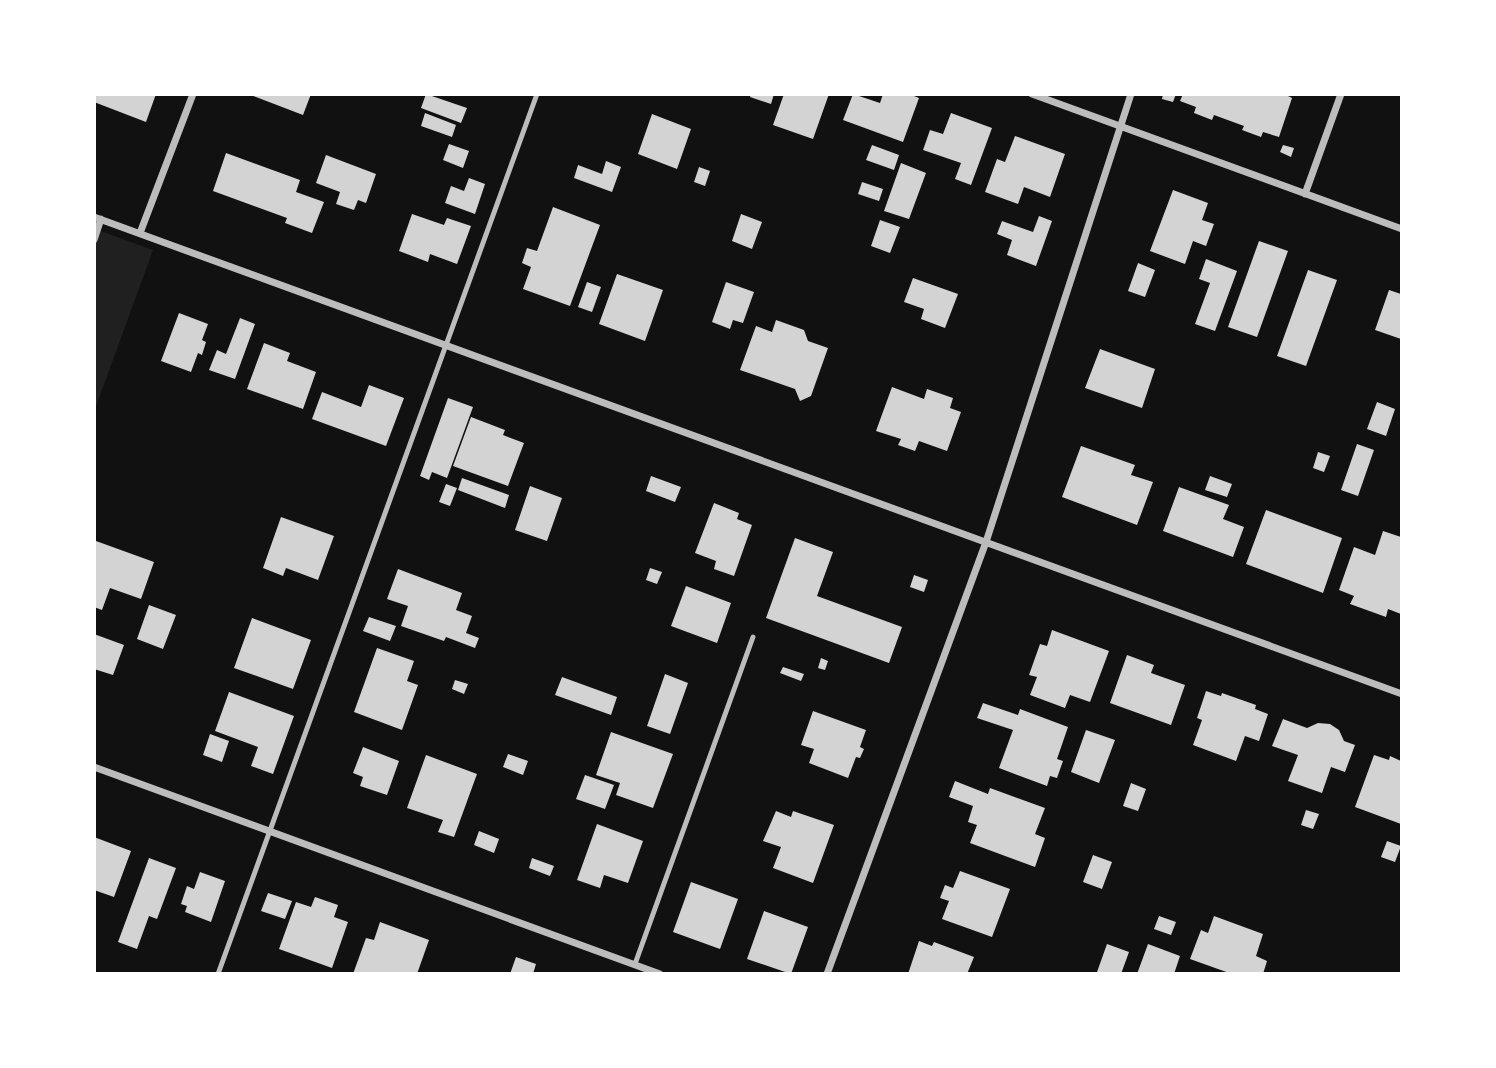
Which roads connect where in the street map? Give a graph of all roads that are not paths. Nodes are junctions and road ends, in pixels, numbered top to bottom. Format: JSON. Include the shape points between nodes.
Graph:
{"nodes":[{"id":1,"x":193,"y":94,"type":"edge"},
{"id":2,"x":537,"y":94,"type":"edge"},
{"id":3,"x":1032,"y":94,"type":"edge"},
{"id":4,"x":1132,"y":94,"type":"edge"},
{"id":5,"x":1341,"y":94,"type":"edge"},
{"id":6,"x":1120,"y":127,"type":"junction"},
{"id":7,"x":1305,"y":194,"type":"junction"},
{"id":8,"x":98,"y":218,"type":"edge"},
{"id":9,"x":1402,"y":229,"type":"edge"},
{"id":10,"x":140,"y":233,"type":"junction"},
{"id":11,"x":94,"y":240,"type":"edge"},
{"id":12,"x":445,"y":345,"type":"junction"},
{"id":13,"x":986,"y":542,"type":"junction"},
{"id":14,"x":753,"y":637,"type":"dead end"},
{"id":15,"x":1402,"y":694,"type":"edge"},
{"id":16,"x":94,"y":767,"type":"edge"},
{"id":17,"x":271,"y":832,"type":"junction"},
{"id":18,"x":635,"y":964,"type":"junction"},
{"id":19,"x":218,"y":974,"type":"edge"},
{"id":20,"x":660,"y":974,"type":"edge"},
{"id":21,"x":827,"y":974,"type":"edge"}],
"edges":[{"from":1,"to":10,"type":"street"},
{"from":2,"to":12,"type":"lane"},
{"from":3,"to":6,"type":"street"},
{"from":4,"to":6,"type":"street"},
{"from":5,"to":7,"type":"street"},
{"from":6,"to":7,"type":"street"},
{"from":6,"to":13,"type":"street"},
{"from":7,"to":9,"type":"street"},
{"from":8,"to":10,"type":"street"},
{"from":8,"to":11,"type":"street"},
{"from":10,"to":12,"type":"street"},
{"from":12,"to":13,"type":"street"},
{"from":12,"to":17,"type":"lane"},
{"from":13,"to":15,"type":"street"},
{"from":13,"to":21,"type":"street"},
{"from":14,"to":18,"type":"lane"},
{"from":16,"to":17,"type":"street"},
{"from":17,"to":18,"type":"street"},
{"from":17,"to":19,"type":"lane"},
{"from":18,"to":20,"type":"street"}]}
